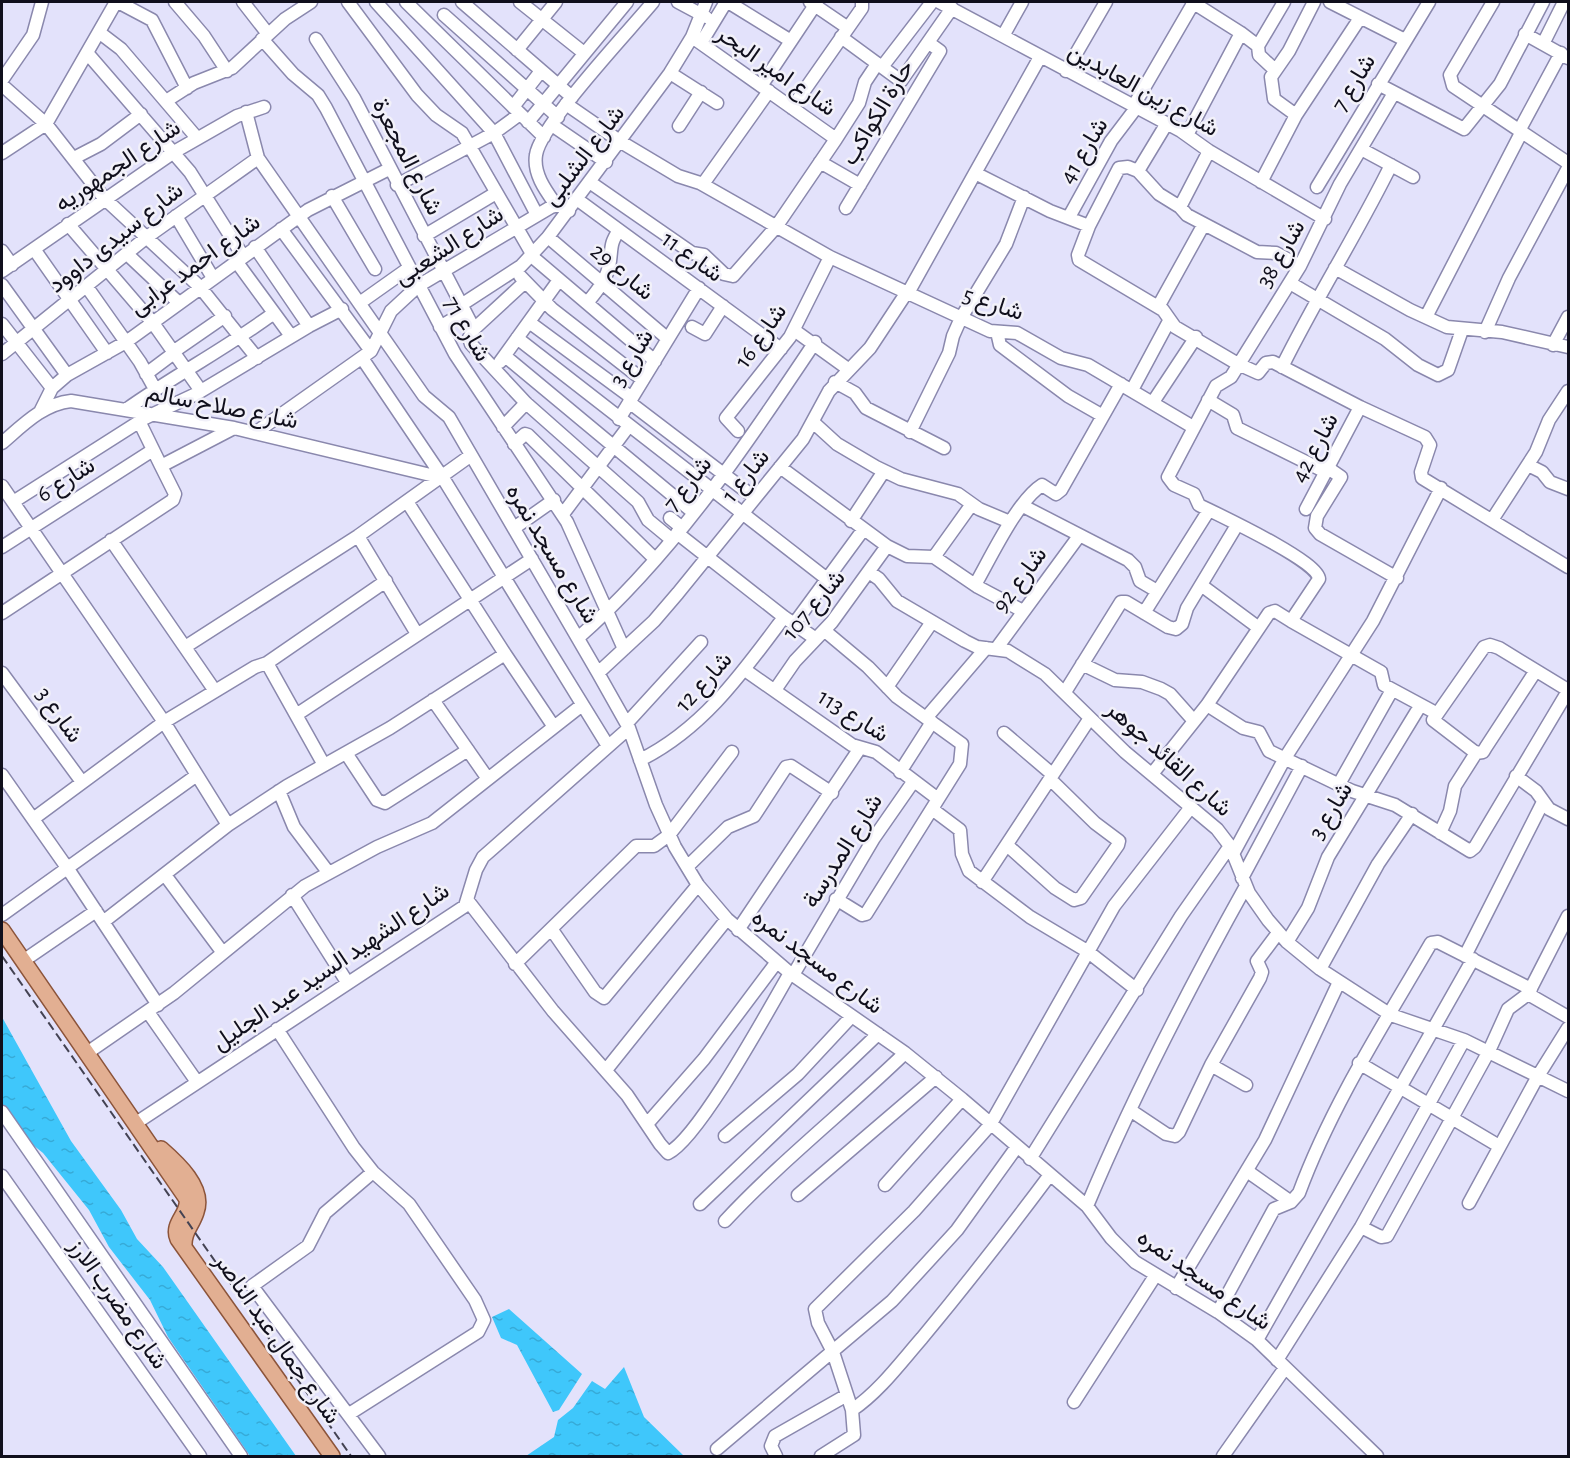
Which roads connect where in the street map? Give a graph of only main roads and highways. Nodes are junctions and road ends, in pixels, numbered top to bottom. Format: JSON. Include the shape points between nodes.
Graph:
{"nodes":[{"id":1,"x":2,"y":930,"type":"edge"},
{"id":2,"x":332,"y":1456,"type":"edge"}],
"edges":[{"from":1,"to":2,"type":"main road","name":"شارع جمال عبد الناصر","via":[[187,1199],[187,1208],[175,1231],[178,1239]]}]}
